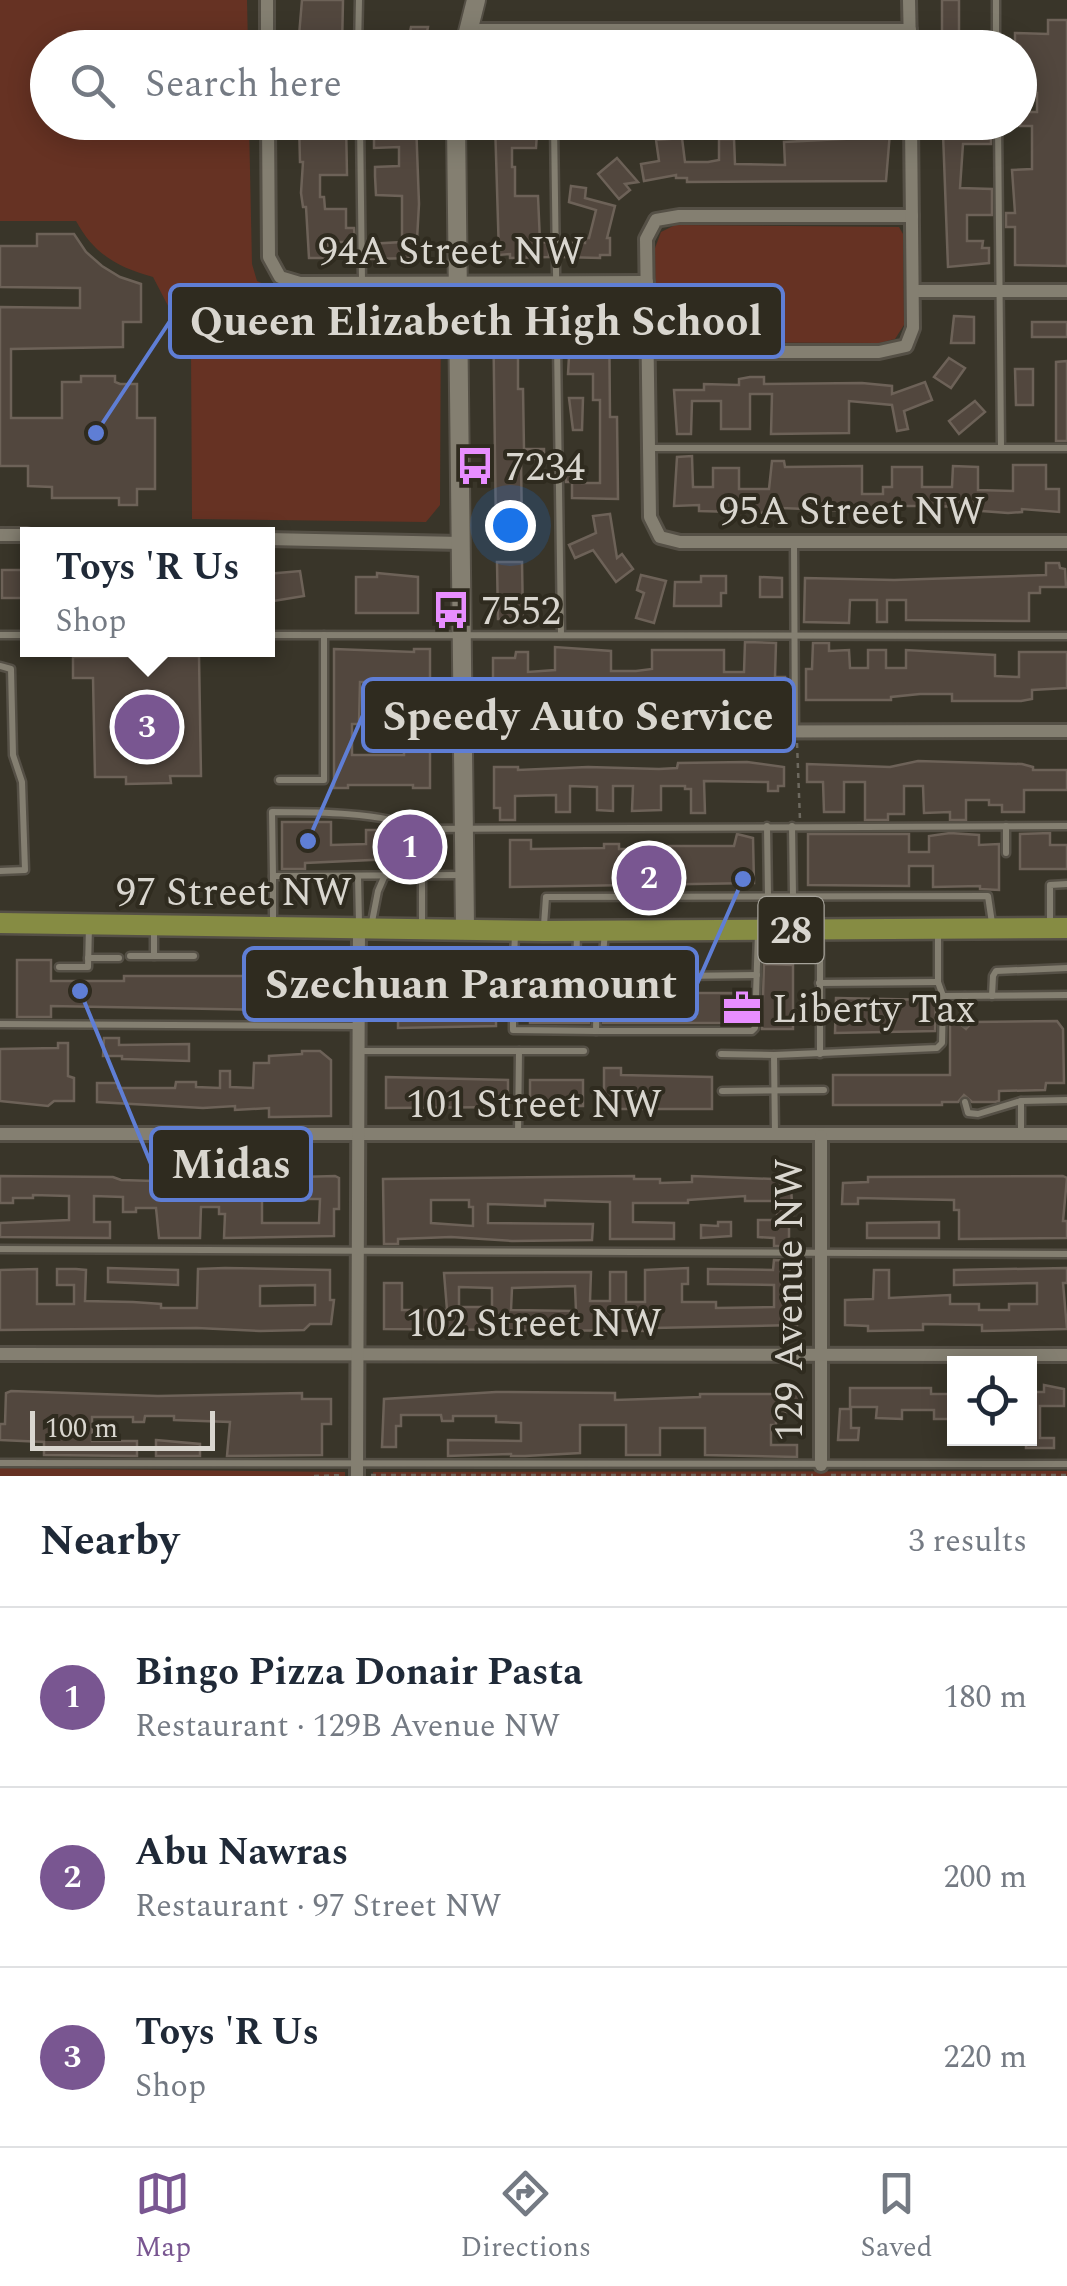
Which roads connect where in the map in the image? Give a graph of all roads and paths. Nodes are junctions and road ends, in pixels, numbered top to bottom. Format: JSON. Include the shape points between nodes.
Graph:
{"nodes":[{"id":1,"x":267,"y":0,"type":"edge"},
{"id":2,"x":359,"y":0,"type":"edge"},
{"id":3,"x":476,"y":0,"type":"edge"},
{"id":4,"x":909,"y":0,"type":"edge"},
{"id":5,"x":996,"y":0,"type":"edge"},
{"id":6,"x":267,"y":30,"type":"edge"},
{"id":7,"x":358,"y":30,"type":"edge"},
{"id":8,"x":468,"y":30,"type":"edge"},
{"id":9,"x":552,"y":30,"type":"edge"},
{"id":10,"x":910,"y":30,"type":"joint"},
{"id":11,"x":996,"y":30,"type":"edge"},
{"id":12,"x":268,"y":140,"type":"edge"},
{"id":13,"x":360,"y":140,"type":"edge"},
{"id":14,"x":456,"y":140,"type":"edge"},
{"id":15,"x":554,"y":140,"type":"edge"},
{"id":16,"x":911,"y":140,"type":"edge"},
{"id":17,"x":998,"y":140,"type":"edge"},
{"id":18,"x":912,"y":216,"type":"junction"},
{"id":19,"x":647,"y":282,"type":"junction"},
{"id":20,"x":362,"y":284,"type":"junction"},
{"id":21,"x":457,"y":284,"type":"junction"},
{"id":22,"x":554,"y":284,"type":"junction"},
{"id":23,"x":913,"y":291,"type":"junction"},
{"id":24,"x":1000,"y":291,"type":"junction"},
{"id":25,"x":1067,"y":291,"type":"edge"},
{"id":26,"x":648,"y":352,"type":"junction"},
{"id":27,"x":1000,"y":447,"type":"junction"},
{"id":28,"x":648,"y":448,"type":"junction"},
{"id":29,"x":1067,"y":448,"type":"edge"},
{"id":30,"x":275,"y":539,"type":"edge"},
{"id":31,"x":461,"y":542,"type":"junction"},
{"id":32,"x":794,"y":542,"type":"junction"},
{"id":33,"x":1067,"y":542,"type":"edge"},
{"id":34,"x":275,"y":635,"type":"edge"},
{"id":35,"x":324,"y":635,"type":"junction"},
{"id":36,"x":463,"y":635,"type":"junction"},
{"id":37,"x":561,"y":636,"type":"junction"},
{"id":38,"x":796,"y":636,"type":"junction"},
{"id":39,"x":1067,"y":636,"type":"edge"},
{"id":40,"x":0,"y":666,"type":"edge"},
{"id":41,"x":0,"y":702,"type":"edge"},
{"id":42,"x":12,"y":702,"type":"junction"},
{"id":43,"x":1067,"y":731,"type":"edge"},
{"id":44,"x":464,"y":732,"type":"junction"},
{"id":45,"x":796,"y":732,"type":"junction"},
{"id":46,"x":279,"y":780,"type":"dead end"},
{"id":47,"x":767,"y":826,"type":"junction"},
{"id":48,"x":796,"y":826,"type":"junction"},
{"id":49,"x":1006,"y":826,"type":"junction"},
{"id":50,"x":1067,"y":826,"type":"edge"},
{"id":51,"x":466,"y":828,"type":"junction"},
{"id":52,"x":422,"y":829,"type":"junction"},
{"id":53,"x":1006,"y":853,"type":"dead end"},
{"id":54,"x":0,"y":870,"type":"edge"},
{"id":55,"x":422,"y":875,"type":"junction"},
{"id":56,"x":466,"y":875,"type":"junction"},
{"id":57,"x":273,"y":876,"type":"junction"},
{"id":58,"x":358,"y":876,"type":"junction"},
{"id":59,"x":386,"y":876,"type":"junction"},
{"id":60,"x":1067,"y":884,"type":"edge"},
{"id":61,"x":768,"y":896,"type":"junction"},
{"id":62,"x":793,"y":896,"type":"junction"},
{"id":63,"x":0,"y":923,"type":"edge"},
{"id":64,"x":89,"y":924,"type":"junction"},
{"id":65,"x":154,"y":924,"type":"junction"},
{"id":66,"x":273,"y":925,"type":"junction"},
{"id":67,"x":365,"y":926,"type":"junction"},
{"id":68,"x":422,"y":928,"type":"junction"},
{"id":69,"x":1059,"y":928,"type":"edge"},
{"id":70,"x":465,"y":929,"type":"junction"},
{"id":71,"x":515,"y":930,"type":"junction"},
{"id":72,"x":758,"y":930,"type":"junction"},
{"id":73,"x":820,"y":930,"type":"junction"},
{"id":74,"x":938,"y":930,"type":"junction"},
{"id":75,"x":992,"y":930,"type":"junction"},
{"id":76,"x":544,"y":931,"type":"junction"},
{"id":77,"x":576,"y":931,"type":"junction"},
{"id":78,"x":605,"y":931,"type":"junction"},
{"id":79,"x":130,"y":956,"type":"dead end"},
{"id":80,"x":154,"y":956,"type":"junction"},
{"id":81,"x":194,"y":956,"type":"dead end"},
{"id":82,"x":88,"y":958,"type":"junction"},
{"id":83,"x":119,"y":958,"type":"dead end"},
{"id":84,"x":60,"y":968,"type":"dead end"},
{"id":85,"x":1020,"y":968,"type":"junction"},
{"id":86,"x":1055,"y":968,"type":"junction"},
{"id":87,"x":1067,"y":968,"type":"edge"},
{"id":88,"x":576,"y":974,"type":"junction"},
{"id":89,"x":757,"y":975,"type":"junction"},
{"id":90,"x":513,"y":976,"type":"junction"},
{"id":91,"x":596,"y":976,"type":"junction"},
{"id":92,"x":1020,"y":978,"type":"dead end"},
{"id":93,"x":1055,"y":978,"type":"dead end"},
{"id":94,"x":938,"y":982,"type":"junction"},
{"id":95,"x":820,"y":983,"type":"junction"},
{"id":96,"x":1067,"y":995,"type":"edge"},
{"id":97,"x":943,"y":996,"type":"junction"},
{"id":98,"x":966,"y":996,"type":"junction"},
{"id":99,"x":992,"y":996,"type":"junction"},
{"id":100,"x":358,"y":1008,"type":"junction"},
{"id":101,"x":965,"y":1022,"type":"dead end"},
{"id":102,"x":0,"y":1024,"type":"edge"},
{"id":103,"x":358,"y":1026,"type":"junction"},
{"id":104,"x":596,"y":1031,"type":"junction"},
{"id":105,"x":358,"y":1050,"type":"junction"},
{"id":106,"x":519,"y":1051,"type":"junction"},
{"id":107,"x":584,"y":1051,"type":"dead end"},
{"id":108,"x":721,"y":1054,"type":"dead end"},
{"id":109,"x":774,"y":1054,"type":"junction"},
{"id":110,"x":820,"y":1054,"type":"junction"},
{"id":111,"x":722,"y":1090,"type":"dead end"},
{"id":112,"x":774,"y":1090,"type":"junction"},
{"id":113,"x":824,"y":1090,"type":"dead end"},
{"id":114,"x":1067,"y":1100,"type":"edge"},
{"id":115,"x":1021,"y":1101,"type":"junction"},
{"id":116,"x":965,"y":1102,"type":"dead end"},
{"id":117,"x":0,"y":1134,"type":"edge"},
{"id":118,"x":1021,"y":1134,"type":"junction"},
{"id":119,"x":1067,"y":1134,"type":"edge"},
{"id":120,"x":357,"y":1135,"type":"junction"},
{"id":121,"x":518,"y":1135,"type":"junction"},
{"id":122,"x":775,"y":1136,"type":"junction"},
{"id":123,"x":820,"y":1136,"type":"junction"},
{"id":124,"x":0,"y":1248,"type":"edge"},
{"id":125,"x":357,"y":1250,"type":"junction"},
{"id":126,"x":820,"y":1253,"type":"junction"},
{"id":127,"x":1067,"y":1254,"type":"edge"},
{"id":128,"x":0,"y":1354,"type":"edge"},
{"id":129,"x":357,"y":1354,"type":"junction"},
{"id":130,"x":821,"y":1354,"type":"junction"},
{"id":131,"x":1067,"y":1355,"type":"edge"},
{"id":132,"x":0,"y":1464,"type":"edge"},
{"id":133,"x":1067,"y":1464,"type":"edge"},
{"id":134,"x":357,"y":1471,"type":"edge"},
{"id":135,"x":819,"y":1473,"type":"edge"},
{"id":136,"x":1067,"y":1475,"type":"edge"},
{"id":137,"x":314,"y":1476,"type":"edge"}],
"edges":[{"from":1,"to":6,"type":"street"},
{"from":2,"to":7,"type":"lane"},
{"from":3,"to":8,"type":"street"},
{"from":4,"to":10,"type":"street"},
{"from":5,"to":11,"type":"lane"},
{"from":9,"to":10,"type":"street"},
{"from":12,"to":20,"type":"street","name":"94A Street NW","via":[[268,257],[280,277]]},
{"from":13,"to":20,"type":"lane"},
{"from":14,"to":21,"type":"street"},
{"from":15,"to":22,"type":"lane"},
{"from":16,"to":18,"type":"street"},
{"from":17,"to":24,"type":"lane"},
{"from":18,"to":19,"type":"street","via":[[656,220],[646,238]]},
{"from":18,"to":23,"type":"street"},
{"from":19,"to":22,"type":"street","name":"94A Street NW"},
{"from":19,"to":26,"type":"street"},
{"from":20,"to":21,"type":"street","name":"94A Street NW"},
{"from":21,"to":22,"type":"street","name":"94A Street NW"},
{"from":21,"to":31,"type":"street"},
{"from":22,"to":37,"type":"lane"},
{"from":23,"to":24,"type":"street"},
{"from":23,"to":26,"type":"street","via":[[906,346],[879,352]]},
{"from":24,"to":25,"type":"street"},
{"from":24,"to":27,"type":"lane"},
{"from":26,"to":28,"type":"street"},
{"from":27,"to":28,"type":"lane"},
{"from":27,"to":29,"type":"lane"},
{"from":28,"to":32,"type":"street","name":"95A Street NW","via":[[650,516],[660,537]]},
{"from":30,"to":31,"type":"street"},
{"from":31,"to":36,"type":"street"},
{"from":32,"to":33,"type":"street","name":"95A Street NW"},
{"from":32,"to":38,"type":"lane"},
{"from":34,"to":35,"type":"lane"},
{"from":35,"to":36,"type":"lane"},
{"from":35,"to":46,"type":"lane","via":[[324,780]]},
{"from":36,"to":37,"type":"lane"},
{"from":36,"to":44,"type":"street"},
{"from":37,"to":38,"type":"lane"},
{"from":38,"to":39,"type":"lane"},
{"from":38,"to":45,"type":"lane"},
{"from":40,"to":42,"type":"lane","via":[[11,669]]},
{"from":41,"to":42,"type":"lane"},
{"from":42,"to":54,"type":"lane","via":[[25,870]]},
{"from":43,"to":45,"type":"street"},
{"from":44,"to":45,"type":"street"},
{"from":44,"to":51,"type":"street"},
{"from":45,"to":48,"type":"path"},
{"from":47,"to":48,"type":"lane"},
{"from":47,"to":51,"type":"lane"},
{"from":47,"to":61,"type":"lane"},
{"from":48,"to":49,"type":"lane"},
{"from":48,"to":62,"type":"lane"},
{"from":49,"to":50,"type":"lane"},
{"from":49,"to":53,"type":"lane"},
{"from":51,"to":52,"type":"lane"},
{"from":51,"to":56,"type":"street"},
{"from":52,"to":55,"type":"lane"},
{"from":52,"to":57,"type":"lane","via":[[272,812]]},
{"from":55,"to":56,"type":"lane"},
{"from":55,"to":59,"type":"lane"},
{"from":55,"to":68,"type":"lane"},
{"from":56,"to":70,"type":"street"},
{"from":57,"to":58,"type":"lane"},
{"from":57,"to":66,"type":"lane"},
{"from":58,"to":59,"type":"lane"},
{"from":58,"to":67,"type":"lane"},
{"from":59,"to":67,"type":"lane"},
{"from":60,"to":69,"type":"lane","via":[[1050,884]]},
{"from":61,"to":62,"type":"lane"},
{"from":61,"to":76,"type":"lane","via":[[546,898]]},
{"from":62,"to":75,"type":"lane","via":[[988,896]]},
{"from":63,"to":64,"type":"main road","name":"97 Street NW"},
{"from":64,"to":65,"type":"main road","name":"97 Street NW"},
{"from":64,"to":82,"type":"lane"},
{"from":65,"to":66,"type":"main road","name":"97 Street NW"},
{"from":65,"to":80,"type":"lane"},
{"from":66,"to":67,"type":"main road","name":"97 Street NW"},
{"from":67,"to":68,"type":"main road","name":"97 Street NW"},
{"from":67,"to":100,"type":"street"},
{"from":68,"to":70,"type":"main road","name":"97 Street NW"},
{"from":69,"to":75,"type":"main road","name":"97 Street NW","number":"28"},
{"from":70,"to":71,"type":"main road","name":"97 Street NW"},
{"from":71,"to":76,"type":"main road","name":"97 Street NW","number":"28"},
{"from":71,"to":90,"type":"lane"},
{"from":72,"to":73,"type":"main road","name":"97 Street NW","number":"28"},
{"from":72,"to":78,"type":"main road","name":"97 Street NW","number":"28"},
{"from":72,"to":89,"type":"lane"},
{"from":73,"to":74,"type":"main road","name":"97 Street NW","number":"28"},
{"from":73,"to":95,"type":"lane"},
{"from":74,"to":75,"type":"main road","name":"97 Street NW","number":"28"},
{"from":74,"to":94,"type":"lane"},
{"from":76,"to":77,"type":"main road","name":"97 Street NW","number":"28"},
{"from":77,"to":78,"type":"main road","name":"97 Street NW","number":"28"},
{"from":77,"to":88,"type":"lane"},
{"from":78,"to":91,"type":"lane"},
{"from":79,"to":80,"type":"lane"},
{"from":80,"to":81,"type":"lane"},
{"from":82,"to":83,"type":"lane"},
{"from":82,"to":84,"type":"lane","via":[[88,967]]},
{"from":85,"to":86,"type":"lane"},
{"from":85,"to":92,"type":"lane"},
{"from":85,"to":99,"type":"lane","via":[[996,971]]},
{"from":86,"to":87,"type":"lane"},
{"from":86,"to":93,"type":"lane"},
{"from":88,"to":90,"type":"lane"},
{"from":88,"to":91,"type":"lane"},
{"from":89,"to":91,"type":"lane"},
{"from":89,"to":104,"type":"lane","via":[[752,1032]]},
{"from":90,"to":100,"type":"lane","via":[[390,977],[390,1008]]},
{"from":90,"to":104,"type":"lane","via":[[513,1030]]},
{"from":91,"to":104,"type":"lane"},
{"from":94,"to":95,"type":"lane"},
{"from":94,"to":97,"type":"lane"},
{"from":95,"to":110,"type":"lane"},
{"from":96,"to":99,"type":"lane"},
{"from":97,"to":98,"type":"lane"},
{"from":97,"to":110,"type":"lane","via":[[940,1047]]},
{"from":98,"to":99,"type":"lane"},
{"from":98,"to":101,"type":"lane"},
{"from":100,"to":103,"type":"street"},
{"from":102,"to":103,"type":"lane"},
{"from":103,"to":105,"type":"street"},
{"from":105,"to":106,"type":"lane"},
{"from":105,"to":120,"type":"street"},
{"from":106,"to":107,"type":"lane"},
{"from":106,"to":121,"type":"lane"},
{"from":108,"to":109,"type":"lane"},
{"from":109,"to":110,"type":"lane"},
{"from":109,"to":112,"type":"lane"},
{"from":111,"to":112,"type":"lane"},
{"from":112,"to":113,"type":"lane"},
{"from":112,"to":122,"type":"lane"},
{"from":114,"to":115,"type":"lane"},
{"from":115,"to":116,"type":"lane","via":[[978,1114],[968,1112]]},
{"from":115,"to":118,"type":"lane"},
{"from":117,"to":120,"type":"street","name":"101 Street NW"},
{"from":118,"to":119,"type":"street","name":"101 Street NW"},
{"from":118,"to":123,"type":"street","name":"101 Street NW"},
{"from":120,"to":121,"type":"street","name":"101 Street NW"},
{"from":120,"to":125,"type":"street"},
{"from":121,"to":122,"type":"street","name":"101 Street NW"},
{"from":122,"to":123,"type":"street","name":"101 Street NW"},
{"from":123,"to":126,"type":"street","name":"129 Avenue NW"},
{"from":124,"to":125,"type":"lane"},
{"from":125,"to":126,"type":"lane"},
{"from":125,"to":129,"type":"street"},
{"from":126,"to":127,"type":"lane"},
{"from":126,"to":130,"type":"street","name":"129 Avenue NW"},
{"from":128,"to":129,"type":"street","name":"102 Street NW"},
{"from":129,"to":130,"type":"street","name":"102 Street NW"},
{"from":129,"to":134,"type":"street"},
{"from":130,"to":131,"type":"street","name":"102 Street NW"},
{"from":130,"to":135,"type":"street","name":"129 Avenue NW"},
{"from":132,"to":134,"type":"lane"},
{"from":133,"to":135,"type":"lane"},
{"from":134,"to":135,"type":"lane"},
{"from":134,"to":135,"type":"path"},
{"from":134,"to":137,"type":"path"},
{"from":135,"to":136,"type":"path"}]}
